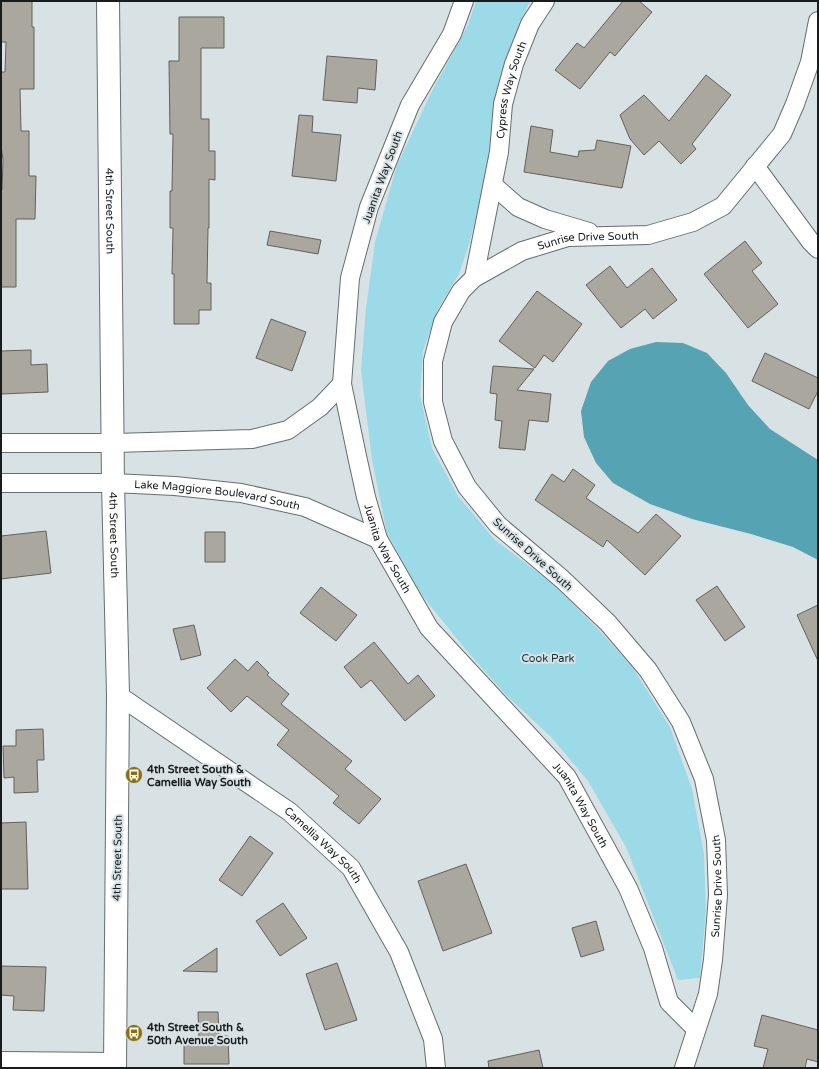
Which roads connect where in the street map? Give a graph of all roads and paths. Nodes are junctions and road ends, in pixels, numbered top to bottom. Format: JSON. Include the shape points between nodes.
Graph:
{"nodes":[{"id":1,"x":108,"y":1,"type":"edge"},
{"id":2,"x":464,"y":1,"type":"edge"},
{"id":3,"x":545,"y":1,"type":"edge"},
{"id":4,"x":818,"y":21,"type":"edge"},
{"id":5,"x":755,"y":166,"type":"junction"},
{"id":6,"x":493,"y":185,"type":"junction"},
{"id":7,"x":602,"y":236,"type":"junction"},
{"id":8,"x":818,"y":249,"type":"edge"},
{"id":9,"x":474,"y":278,"type":"junction"},
{"id":10,"x":342,"y":384,"type":"junction"},
{"id":11,"x":1,"y":443,"type":"edge"},
{"id":12,"x":114,"y":443,"type":"junction"},
{"id":13,"x":1,"y":482,"type":"edge"},
{"id":14,"x":113,"y":483,"type":"junction"},
{"id":15,"x":378,"y":539,"type":"junction"},
{"id":16,"x":118,"y":695,"type":"junction"},
{"id":17,"x":696,"y":1029,"type":"junction"},
{"id":18,"x":1,"y":1061,"type":"edge"},
{"id":19,"x":115,"y":1065,"type":"edge"},
{"id":20,"x":436,"y":1068,"type":"edge"},
{"id":21,"x":684,"y":1068,"type":"edge"}],
"edges":[{"from":1,"to":12,"type":"street","name":"4th Street South"},
{"from":2,"to":10,"type":"street","name":"Juanita Way South","via":[[452,34],[410,105],[369,207],[350,278]]},
{"from":3,"to":6,"type":"street","name":"Cypress Way South","via":[[530,24],[514,64],[503,104]]},
{"from":4,"to":5,"type":"street","name":"Sunrise Drive South","via":[[810,62],[782,134]]},
{"from":5,"to":7,"type":"street","name":"Sunrise Drive South","via":[[723,206],[692,222],[648,235]]},
{"from":5,"to":8,"type":"street"},
{"from":6,"to":7,"type":"street","via":[[518,207]]},
{"from":6,"to":9,"type":"street","name":"Cypress Way South"},
{"from":7,"to":9,"type":"street","name":"Sunrise Drive South","via":[[568,237],[522,251]]},
{"from":9,"to":17,"type":"street","name":"Sunrise Drive South","via":[[461,291],[444,322],[434,361],[434,402],[443,441],[467,487],[498,525],[562,579],[608,623],[648,670],[681,722],[704,779],[716,840],[718,895],[708,994]]},
{"from":10,"to":12,"type":"street","via":[[320,407],[288,430],[252,439]]},
{"from":10,"to":15,"type":"street","name":"Juanita Way South"},
{"from":11,"to":12,"type":"street"},
{"from":12,"to":14,"type":"street","name":"4th Street South"},
{"from":13,"to":14,"type":"street","name":"Lake Maggiore Boulevard South"},
{"from":14,"to":15,"type":"street","name":"Lake Maggiore Boulevard South","via":[[241,493],[305,507]]},
{"from":14,"to":16,"type":"street","name":"4th Street South"},
{"from":15,"to":17,"type":"street","name":"Juanita Way South","via":[[429,628],[567,777],[628,888],[653,948],[670,1002]]},
{"from":16,"to":19,"type":"street","name":"4th Street South"},
{"from":16,"to":20,"type":"street","name":"Camellia Way South","via":[[290,812],[351,868],[398,952],[433,1039]]},
{"from":17,"to":21,"type":"street","name":"Sunrise Drive South"},
{"from":18,"to":19,"type":"street"}]}
